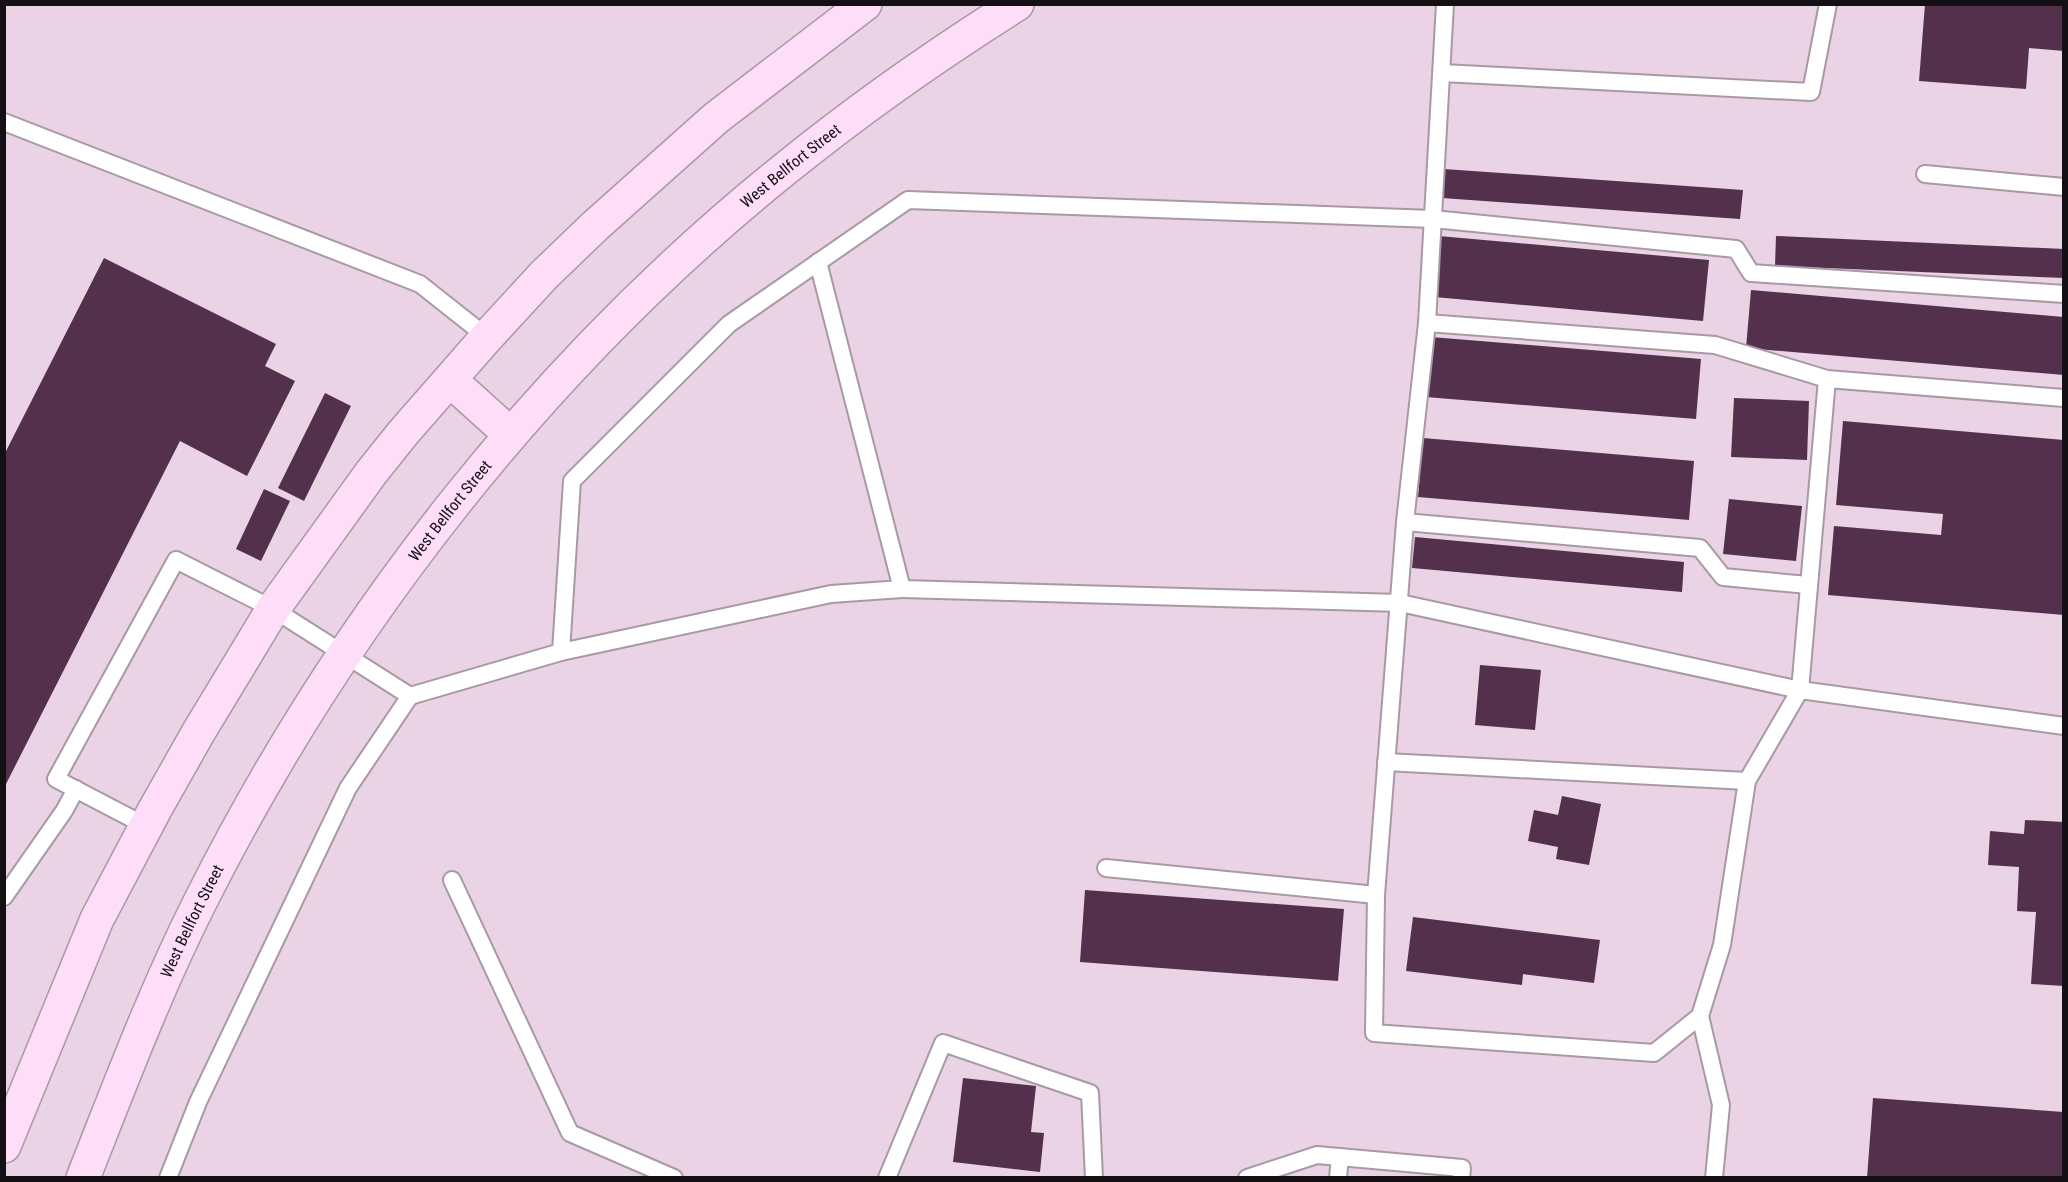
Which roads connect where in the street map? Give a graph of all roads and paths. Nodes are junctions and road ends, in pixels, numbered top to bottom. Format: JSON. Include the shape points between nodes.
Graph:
{"nodes":[{"id":1,"x":865,"y":4,"type":"edge"},
{"id":2,"x":1017,"y":4,"type":"edge"},
{"id":3,"x":1445,"y":4,"type":"edge"},
{"id":4,"x":1828,"y":4,"type":"edge"},
{"id":5,"x":1442,"y":73,"type":"junction"},
{"id":6,"x":4,"y":122,"type":"edge"},
{"id":7,"x":1925,"y":174,"type":"dead end"},
{"id":8,"x":2064,"y":187,"type":"edge"},
{"id":9,"x":1433,"y":219,"type":"junction"},
{"id":10,"x":818,"y":262,"type":"junction"},
{"id":11,"x":2064,"y":294,"type":"edge"},
{"id":12,"x":1427,"y":323,"type":"junction"},
{"id":13,"x":487,"y":337,"type":"junction"},
{"id":14,"x":1827,"y":379,"type":"junction"},
{"id":15,"x":450,"y":380,"type":"junction"},
{"id":16,"x":2064,"y":398,"type":"edge"},
{"id":17,"x":510,"y":434,"type":"junction"},
{"id":18,"x":1405,"y":522,"type":"junction"},
{"id":19,"x":1808,"y":585,"type":"junction"},
{"id":20,"x":902,"y":589,"type":"junction"},
{"id":21,"x":1400,"y":603,"type":"junction"},
{"id":22,"x":273,"y":609,"type":"junction"},
{"id":23,"x":561,"y":652,"type":"junction"},
{"id":24,"x":344,"y":653,"type":"junction"},
{"id":25,"x":1800,"y":690,"type":"junction"},
{"id":26,"x":410,"y":696,"type":"junction"},
{"id":27,"x":2064,"y":726,"type":"edge"},
{"id":28,"x":1386,"y":762,"type":"junction"},
{"id":29,"x":1747,"y":781,"type":"junction"},
{"id":30,"x":76,"y":789,"type":"junction"},
{"id":31,"x":146,"y":826,"type":"junction"},
{"id":32,"x":1106,"y":868,"type":"dead end"},
{"id":33,"x":452,"y":880,"type":"dead end"},
{"id":34,"x":1376,"y":895,"type":"junction"},
{"id":35,"x":4,"y":897,"type":"edge"},
{"id":36,"x":1700,"y":1016,"type":"junction"},
{"id":37,"x":4,"y":1146,"type":"edge"},
{"id":38,"x":1340,"y":1157,"type":"junction"},
{"id":39,"x":83,"y":1178,"type":"edge"},
{"id":40,"x":168,"y":1178,"type":"edge"},
{"id":41,"x":674,"y":1178,"type":"edge"},
{"id":42,"x":887,"y":1178,"type":"edge"},
{"id":43,"x":1094,"y":1178,"type":"edge"},
{"id":44,"x":1248,"y":1178,"type":"edge"},
{"id":45,"x":1338,"y":1178,"type":"edge"},
{"id":46,"x":1461,"y":1178,"type":"edge"},
{"id":47,"x":1714,"y":1178,"type":"edge"}],
"edges":[{"from":1,"to":13,"type":"main road","via":[[716,118],[661,166],[544,275]]},
{"from":2,"to":17,"type":"main road","name":"West Bellfort Street","via":[[901,81],[782,171],[627,312]]},
{"from":3,"to":5,"type":"lane"},
{"from":4,"to":5,"type":"lane","via":[[1811,93]]},
{"from":5,"to":9,"type":"lane"},
{"from":6,"to":13,"type":"lane","via":[[420,285]]},
{"from":7,"to":8,"type":"lane"},
{"from":9,"to":10,"type":"lane","via":[[908,200]]},
{"from":9,"to":11,"type":"lane","via":[[1736,249],[1751,273]]},
{"from":9,"to":12,"type":"lane"},
{"from":10,"to":20,"type":"lane"},
{"from":10,"to":23,"type":"lane","via":[[729,324],[572,481]]},
{"from":12,"to":14,"type":"lane","via":[[1715,345]]},
{"from":12,"to":18,"type":"lane"},
{"from":13,"to":15,"type":"main road"},
{"from":14,"to":16,"type":"lane"},
{"from":14,"to":19,"type":"lane"},
{"from":15,"to":17,"type":"main road"},
{"from":15,"to":22,"type":"main road","via":[[371,473]]},
{"from":17,"to":24,"type":"main road","name":"West Bellfort Street","via":[[389,587]]},
{"from":18,"to":19,"type":"lane","via":[[1700,548],[1723,577]]},
{"from":18,"to":21,"type":"lane"},
{"from":19,"to":25,"type":"lane"},
{"from":20,"to":21,"type":"lane"},
{"from":20,"to":23,"type":"lane","via":[[831,594]]},
{"from":21,"to":25,"type":"lane"},
{"from":21,"to":28,"type":"lane"},
{"from":22,"to":24,"type":"lane"},
{"from":22,"to":30,"type":"lane","via":[[176,560],[56,779]]},
{"from":22,"to":31,"type":"main road"},
{"from":23,"to":26,"type":"lane"},
{"from":24,"to":26,"type":"lane"},
{"from":24,"to":39,"type":"main road","name":"West Bellfort Street","via":[[278,760],[200,903]]},
{"from":25,"to":27,"type":"lane"},
{"from":25,"to":29,"type":"lane"},
{"from":26,"to":40,"type":"lane","via":[[348,788],[198,1102]]},
{"from":28,"to":29,"type":"lane"},
{"from":28,"to":34,"type":"lane"},
{"from":29,"to":36,"type":"lane","via":[[1722,945]]},
{"from":30,"to":31,"type":"lane"},
{"from":30,"to":35,"type":"lane"},
{"from":31,"to":37,"type":"main road","via":[[98,919]]},
{"from":32,"to":34,"type":"lane"},
{"from":33,"to":41,"type":"lane","via":[[570,1133]]},
{"from":34,"to":36,"type":"lane","via":[[1374,1033],[1654,1053]]},
{"from":36,"to":47,"type":"lane","via":[[1721,1105]]},
{"from":38,"to":44,"type":"lane","via":[[1317,1155]]},
{"from":38,"to":45,"type":"lane"},
{"from":38,"to":46,"type":"lane","via":[[1462,1168]]},
{"from":42,"to":43,"type":"lane","via":[[943,1043],[1090,1092]]}]}
